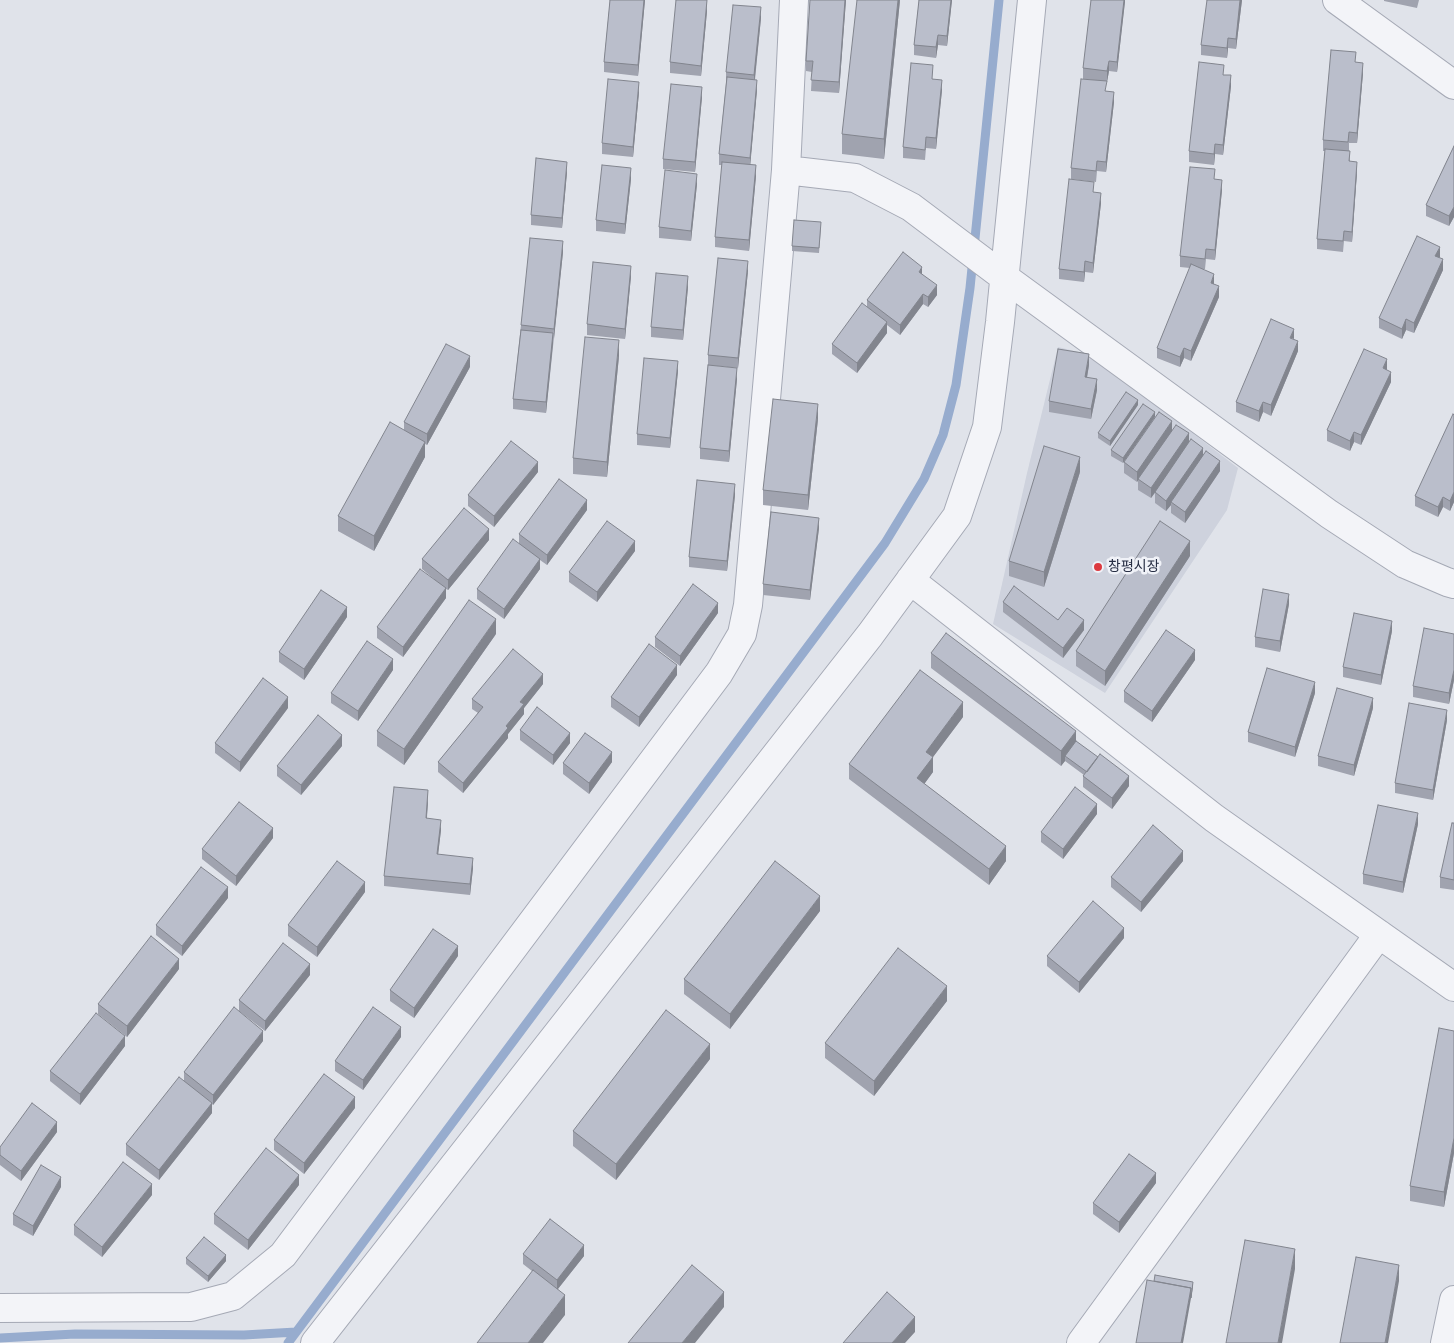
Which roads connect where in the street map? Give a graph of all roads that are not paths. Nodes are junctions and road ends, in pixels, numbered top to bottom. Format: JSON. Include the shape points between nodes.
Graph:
{"nodes":[{"id":1,"x":794,"y":0,"type":"edge"},
{"id":2,"x":1032,"y":0,"type":"edge"},
{"id":3,"x":1337,"y":0,"type":"edge"},
{"id":4,"x":1454,"y":85,"type":"edge"},
{"id":5,"x":786,"y":170,"type":"junction"},
{"id":6,"x":1004,"y":277,"type":"junction"},
{"id":7,"x":910,"y":580,"type":"junction"},
{"id":8,"x":1454,"y":584,"type":"edge"},
{"id":9,"x":1379,"y":934,"type":"junction"},
{"id":10,"x":1454,"y":987,"type":"edge"},
{"id":11,"x":1454,"y":1300,"type":"edge"},
{"id":12,"x":0,"y":1308,"type":"edge"},
{"id":13,"x":327,"y":1337,"type":"edge"},
{"id":14,"x":1081,"y":1343,"type":"edge"},
{"id":15,"x":1445,"y":1343,"type":"edge"}],
"edges":[{"from":1,"to":5,"type":"street"},
{"from":2,"to":6,"type":"street"},
{"from":3,"to":4,"type":"street"},
{"from":5,"to":6,"type":"street","via":[[855,178],[911,207]]},
{"from":5,"to":12,"type":"street","via":[[748,605],[742,634],[719,673],[283,1255],[233,1296],[191,1307]]},
{"from":6,"to":7,"type":"street","via":[[986,427],[957,516]]},
{"from":6,"to":8,"type":"street","via":[[1329,514],[1406,564]]},
{"from":7,"to":9,"type":"street","via":[[1214,818]]},
{"from":7,"to":13,"type":"street"},
{"from":9,"to":10,"type":"street"},
{"from":9,"to":14,"type":"street"},
{"from":11,"to":15,"type":"street"}]}
